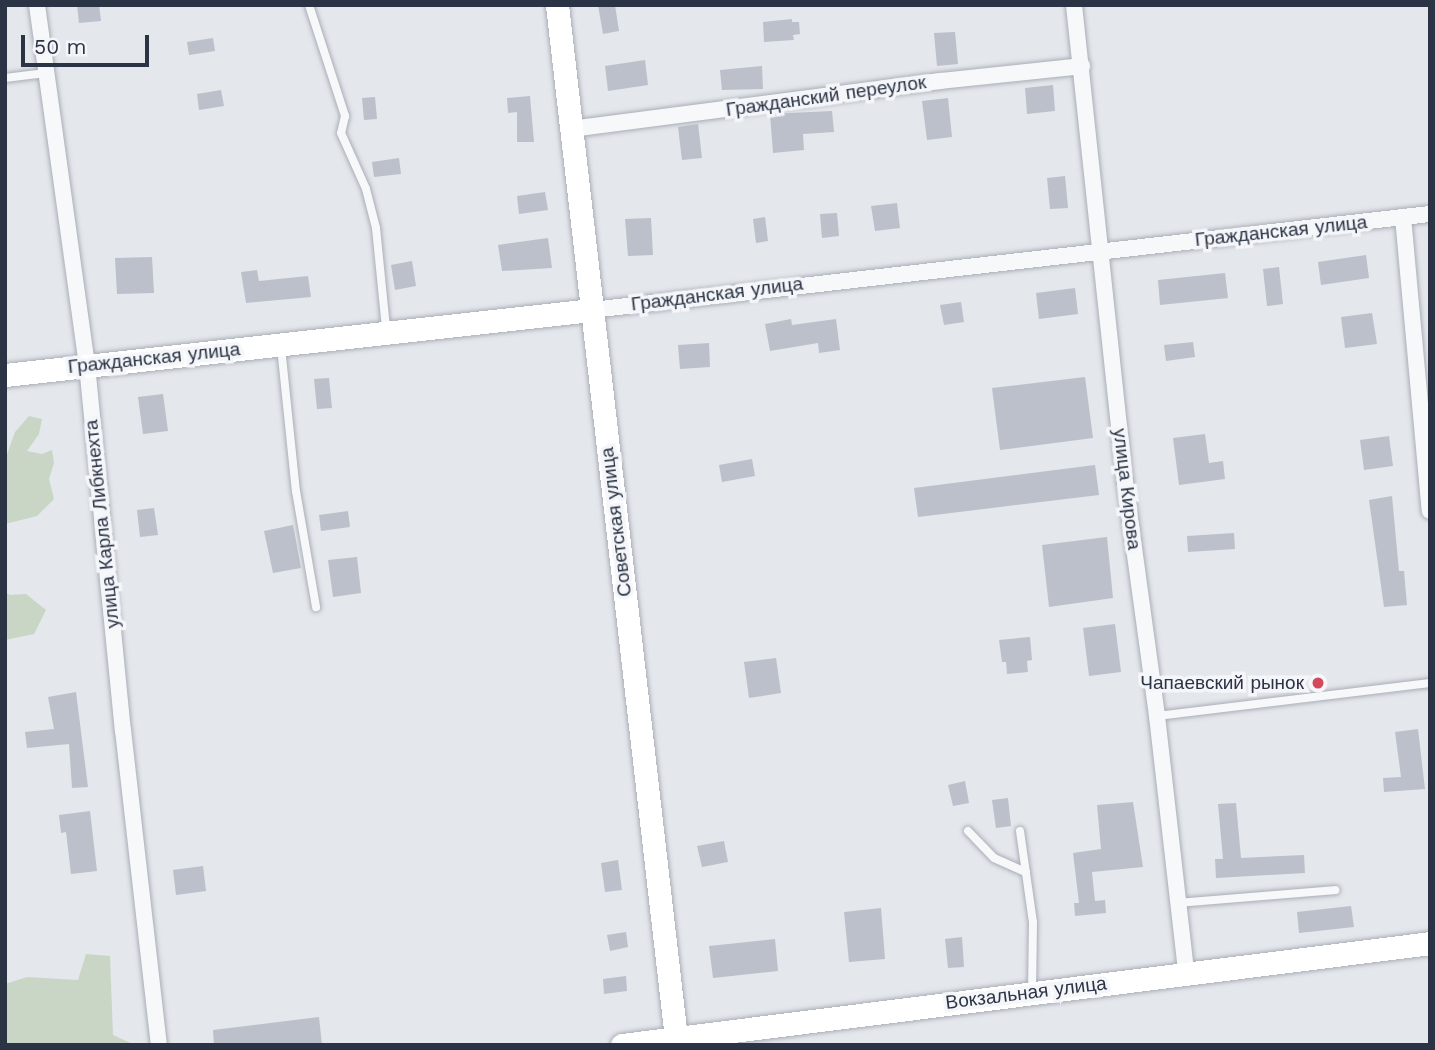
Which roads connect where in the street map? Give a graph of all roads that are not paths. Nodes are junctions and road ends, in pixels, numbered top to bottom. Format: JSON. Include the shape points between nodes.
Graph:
{"nodes":[{"id":1,"x":37,"y":5,"type":"edge"},
{"id":2,"x":309,"y":5,"type":"edge"},
{"id":3,"x":557,"y":5,"type":"edge"},
{"id":4,"x":1074,"y":5,"type":"edge"},
{"id":5,"x":1082,"y":66,"type":"junction"},
{"id":6,"x":46,"y":73,"type":"junction"},
{"id":7,"x":5,"y":78,"type":"edge"},
{"id":8,"x":571,"y":129,"type":"junction"},
{"id":9,"x":1430,"y":214,"type":"edge"},
{"id":10,"x":1403,"y":217,"type":"junction"},
{"id":11,"x":1100,"y":251,"type":"junction"},
{"id":12,"x":592,"y":310,"type":"junction"},
{"id":13,"x":386,"y":333,"type":"junction"},
{"id":14,"x":280,"y":344,"type":"junction"},
{"id":15,"x":87,"y":365,"type":"junction"},
{"id":16,"x":5,"y":375,"type":"edge"},
{"id":17,"x":1430,"y":511,"type":"edge"},
{"id":18,"x":316,"y":607,"type":"dead end"},
{"id":19,"x":1430,"y":683,"type":"edge"},
{"id":20,"x":1157,"y":716,"type":"junction"},
{"id":21,"x":968,"y":831,"type":"dead end"},
{"id":22,"x":1020,"y":831,"type":"dead end"},
{"id":23,"x":1026,"y":872,"type":"junction"},
{"id":24,"x":1335,"y":890,"type":"dead end"},
{"id":25,"x":1178,"y":903,"type":"junction"},
{"id":26,"x":1430,"y":943,"type":"edge"},
{"id":27,"x":1186,"y":972,"type":"junction"},
{"id":28,"x":1032,"y":992,"type":"junction"},
{"id":29,"x":676,"y":1038,"type":"junction"},
{"id":30,"x":159,"y":1045,"type":"edge"},
{"id":31,"x":622,"y":1045,"type":"edge"}],
"edges":[{"from":1,"to":6,"type":"street","name":"улица Карла Либкнехта"},
{"from":2,"to":13,"type":"lane","via":[[345,116],[341,133],[366,189],[376,228]]},
{"from":3,"to":8,"type":"street","name":"Советская улица"},
{"from":4,"to":5,"type":"street","name":"улица Кирова"},
{"from":5,"to":8,"type":"street","name":"Гражданский переулок"},
{"from":5,"to":11,"type":"street","name":"улица Кирова"},
{"from":6,"to":7,"type":"lane"},
{"from":6,"to":15,"type":"street","name":"улица Карла Либкнехта"},
{"from":8,"to":12,"type":"street","name":"Советская улица"},
{"from":9,"to":10,"type":"street","name":"Гражданская улица"},
{"from":10,"to":11,"type":"street","name":"Гражданская улица"},
{"from":10,"to":17,"type":"street"},
{"from":11,"to":12,"type":"street","name":"Гражданская улица"},
{"from":11,"to":20,"type":"street","name":"улица Кирова"},
{"from":12,"to":13,"type":"street","name":"Гражданская улица"},
{"from":12,"to":29,"type":"street","name":"Советская улица"},
{"from":13,"to":14,"type":"street","name":"Гражданская улица"},
{"from":14,"to":15,"type":"street","name":"Гражданская улица"},
{"from":14,"to":18,"type":"lane","via":[[296,491]]},
{"from":15,"to":16,"type":"street","name":"Гражданская улица"},
{"from":15,"to":30,"type":"street","name":"улица Карла Либкнехта"},
{"from":19,"to":20,"type":"lane"},
{"from":20,"to":25,"type":"street","name":"улица Кирова"},
{"from":21,"to":23,"type":"lane","via":[[994,858]]},
{"from":22,"to":23,"type":"lane"},
{"from":23,"to":28,"type":"lane","via":[[1033,922]]},
{"from":24,"to":25,"type":"lane"},
{"from":25,"to":27,"type":"street","name":"улица Кирова"},
{"from":26,"to":27,"type":"street","name":"Вокзальная улица"},
{"from":27,"to":28,"type":"street","name":"Вокзальная улица"},
{"from":28,"to":29,"type":"street","name":"Вокзальная улица"},
{"from":29,"to":31,"type":"street","name":"Вокзальная улица"}]}
